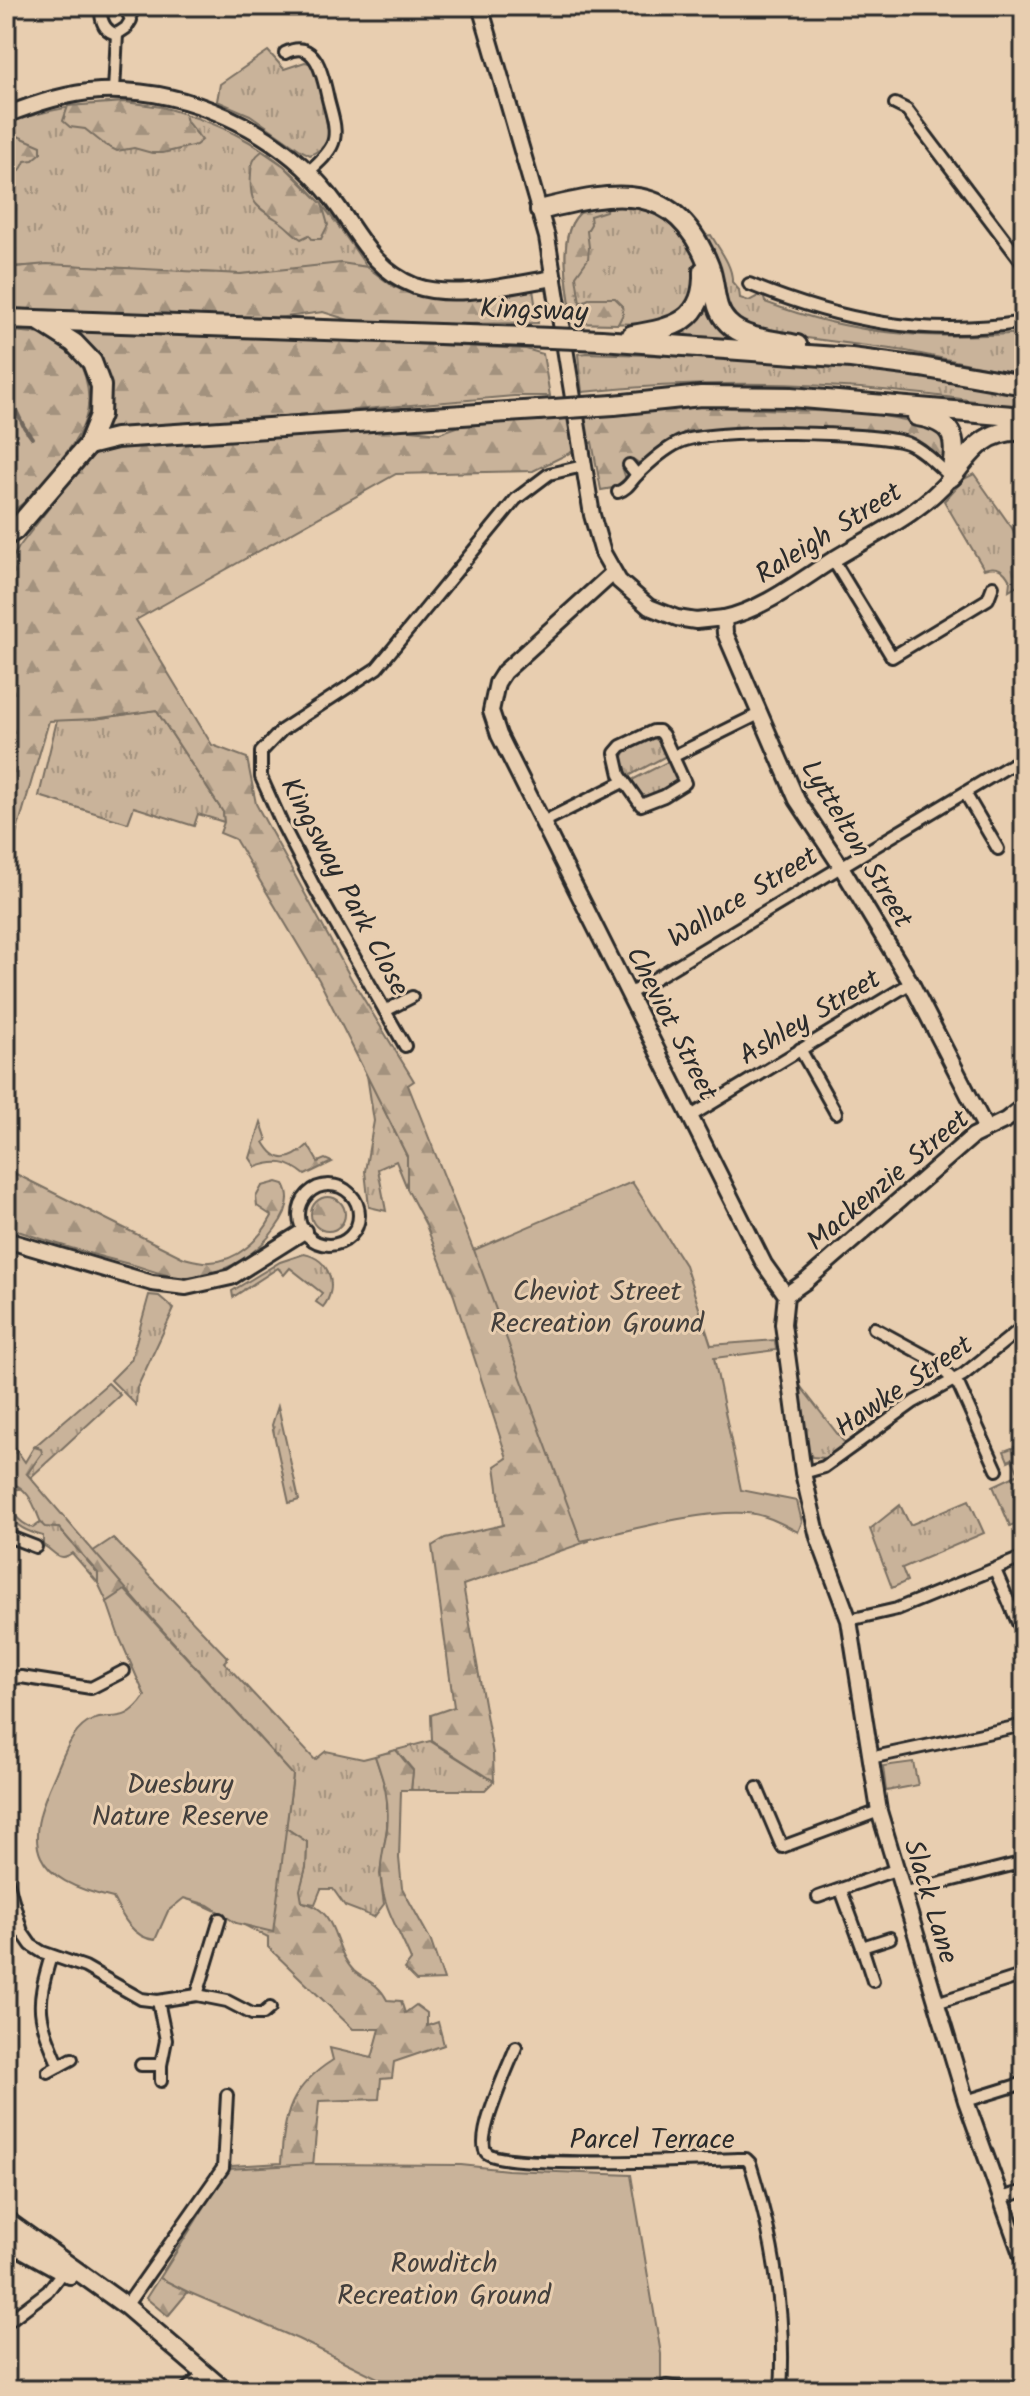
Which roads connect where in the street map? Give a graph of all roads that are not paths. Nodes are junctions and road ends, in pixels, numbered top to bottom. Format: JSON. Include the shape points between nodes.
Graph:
{"nodes":[{"id":1,"x":109,"y":6,"type":"edge"},
{"id":2,"x":125,"y":6,"type":"edge"},
{"id":3,"x":480,"y":6,"type":"edge"},
{"id":4,"x":117,"y":34,"type":"junction"},
{"id":5,"x":285,"y":53,"type":"dead end"},
{"id":6,"x":114,"y":91,"type":"junction"},
{"id":7,"x":895,"y":104,"type":"dead end"},
{"id":8,"x":6,"y":115,"type":"edge"},
{"id":9,"x":308,"y":172,"type":"junction"},
{"id":10,"x":540,"y":210,"type":"junction"},
{"id":11,"x":704,"y":257,"type":"junction"},
{"id":12,"x":1024,"y":265,"type":"edge"},
{"id":13,"x":554,"y":278,"type":"junction"},
{"id":14,"x":749,"y":284,"type":"dead end"},
{"id":15,"x":6,"y":319,"type":"edge"},
{"id":16,"x":39,"y":320,"type":"junction"},
{"id":17,"x":1024,"y":322,"type":"edge"},
{"id":18,"x":603,"y":340,"type":"junction"},
{"id":19,"x":851,"y":358,"type":"junction"},
{"id":20,"x":1024,"y":385,"type":"edge"},
{"id":21,"x":835,"y":400,"type":"junction"},
{"id":22,"x":1024,"y":417,"type":"edge"},
{"id":23,"x":1024,"y":431,"type":"edge"},
{"id":24,"x":88,"y":445,"type":"junction"},
{"id":25,"x":629,"y":465,"type":"dead end"},
{"id":26,"x":583,"y":466,"type":"junction"},
{"id":27,"x":637,"y":475,"type":"junction"},
{"id":28,"x":951,"y":477,"type":"junction"},
{"id":29,"x":618,"y":492,"type":"dead end"},
{"id":30,"x":38,"y":503,"type":"junction"},
{"id":31,"x":6,"y":536,"type":"edge"},
{"id":32,"x":6,"y":552,"type":"edge"},
{"id":33,"x":833,"y":560,"type":"junction"},
{"id":34,"x":613,"y":573,"type":"junction"},
{"id":35,"x":993,"y":586,"type":"dead end"},
{"id":36,"x":724,"y":618,"type":"junction"},
{"id":37,"x":759,"y":714,"type":"junction"},
{"id":38,"x":674,"y":756,"type":"junction"},
{"id":39,"x":1024,"y":757,"type":"edge"},
{"id":40,"x":623,"y":782,"type":"junction"},
{"id":41,"x":965,"y":793,"type":"junction"},
{"id":42,"x":543,"y":822,"type":"junction"},
{"id":43,"x":998,"y":849,"type":"dead end"},
{"id":44,"x":840,"y":865,"type":"junction"},
{"id":45,"x":911,"y":983,"type":"junction"},
{"id":46,"x":629,"y":994,"type":"junction"},
{"id":47,"x":412,"y":997,"type":"dead end"},
{"id":48,"x":385,"y":1011,"type":"junction"},
{"id":49,"x":405,"y":1046,"type":"dead end"},
{"id":50,"x":800,"y":1049,"type":"junction"},
{"id":51,"x":1024,"y":1106,"type":"edge"},
{"id":52,"x":836,"y":1113,"type":"dead end"},
{"id":53,"x":691,"y":1116,"type":"junction"},
{"id":54,"x":986,"y":1129,"type":"junction"},
{"id":55,"x":304,"y":1231,"type":"junction"},
{"id":56,"x":6,"y":1240,"type":"edge"},
{"id":57,"x":786,"y":1295,"type":"junction"},
{"id":58,"x":1024,"y":1326,"type":"edge"},
{"id":59,"x":874,"y":1328,"type":"dead end"},
{"id":60,"x":954,"y":1380,"type":"junction"},
{"id":61,"x":997,"y":1470,"type":"dead end"},
{"id":62,"x":803,"y":1473,"type":"junction"},
{"id":63,"x":7,"y":1536,"type":"edge"},
{"id":64,"x":36,"y":1547,"type":"dead end"},
{"id":65,"x":1024,"y":1557,"type":"edge"},
{"id":66,"x":995,"y":1570,"type":"junction"},
{"id":67,"x":849,"y":1620,"type":"junction"},
{"id":68,"x":1024,"y":1620,"type":"edge"},
{"id":69,"x":124,"y":1671,"type":"dead end"},
{"id":70,"x":6,"y":1679,"type":"edge"},
{"id":71,"x":1024,"y":1725,"type":"edge"},
{"id":72,"x":870,"y":1758,"type":"junction"},
{"id":73,"x":757,"y":1788,"type":"dead end"},
{"id":74,"x":879,"y":1811,"type":"junction"},
{"id":75,"x":1024,"y":1862,"type":"edge"},
{"id":76,"x":895,"y":1870,"type":"junction"},
{"id":77,"x":6,"y":1876,"type":"edge"},
{"id":78,"x":841,"y":1890,"type":"junction"},
{"id":79,"x":902,"y":1893,"type":"junction"},
{"id":80,"x":818,"y":1897,"type":"dead end"},
{"id":81,"x":220,"y":1919,"type":"dead end"},
{"id":82,"x":890,"y":1938,"type":"dead end"},
{"id":83,"x":862,"y":1947,"type":"junction"},
{"id":84,"x":51,"y":1956,"type":"junction"},
{"id":85,"x":1024,"y":1975,"type":"edge"},
{"id":86,"x":873,"y":1981,"type":"dead end"},
{"id":87,"x":197,"y":1995,"type":"junction"},
{"id":88,"x":158,"y":2001,"type":"junction"},
{"id":89,"x":936,"y":2003,"type":"junction"},
{"id":90,"x":270,"y":2008,"type":"dead end"},
{"id":91,"x":516,"y":2047,"type":"dead end"},
{"id":92,"x":72,"y":2059,"type":"dead end"},
{"id":93,"x":141,"y":2065,"type":"dead end"},
{"id":94,"x":161,"y":2065,"type":"junction"},
{"id":95,"x":59,"y":2066,"type":"junction"},
{"id":96,"x":48,"y":2072,"type":"dead end"},
{"id":97,"x":161,"y":2081,"type":"dead end"},
{"id":98,"x":1024,"y":2083,"type":"edge"},
{"id":99,"x":227,"y":2095,"type":"dead end"},
{"id":100,"x":966,"y":2101,"type":"junction"},
{"id":101,"x":1024,"y":2191,"type":"edge"},
{"id":102,"x":1001,"y":2198,"type":"junction"},
{"id":103,"x":6,"y":2220,"type":"edge"},
{"id":104,"x":6,"y":2240,"type":"edge"},
{"id":105,"x":1024,"y":2262,"type":"edge"},
{"id":106,"x":65,"y":2268,"type":"junction"},
{"id":107,"x":120,"y":2302,"type":"junction"},
{"id":108,"x":6,"y":2323,"type":"edge"},
{"id":109,"x":205,"y":2374,"type":"junction"},
{"id":110,"x":666,"y":2386,"type":"dead end"},
{"id":111,"x":185,"y":2390,"type":"edge"},
{"id":112,"x":224,"y":2390,"type":"edge"},
{"id":113,"x":690,"y":2390,"type":"edge"},
{"id":114,"x":781,"y":2390,"type":"edge"}],
"edges":[{"from":1,"to":4,"type":"street","via":[[102,20]]},
{"from":2,"to":4,"type":"street","via":[[130,23]]},
{"from":3,"to":10,"type":"street"},
{"from":4,"to":6,"type":"street"},
{"from":5,"to":9,"type":"street","via":[[302,49],[318,61],[334,127],[333,144]]},
{"from":6,"to":8,"type":"street","via":[[53,98]]},
{"from":6,"to":9,"type":"street","via":[[158,96],[221,114],[269,140]]},
{"from":7,"to":12,"type":"street","via":[[907,110]]},
{"from":9,"to":13,"type":"street","via":[[372,257],[412,285],[452,292]]},
{"from":10,"to":11,"type":"highway","via":[[607,195],[642,198],[679,218]]},
{"from":10,"to":13,"type":"street"},
{"from":11,"to":18,"type":"highway","via":[[702,292],[686,319],[665,330]]},
{"from":11,"to":19,"type":"highway","via":[[715,301],[732,326],[749,335]]},
{"from":13,"to":26,"type":"street"},
{"from":14,"to":17,"type":"street","via":[[873,323],[954,328]]},
{"from":15,"to":16,"type":"highway","name":"Kingsway"},
{"from":16,"to":18,"type":"highway","name":"Kingsway","bridge":true},
{"from":16,"to":24,"type":"highway","via":[[82,350],[97,373],[100,415]]},
{"from":18,"to":19,"type":"highway","name":"Kingsway"},
{"from":19,"to":20,"type":"highway","name":"Kingsway"},
{"from":21,"to":22,"type":"highway"},
{"from":21,"to":24,"type":"highway","bridge":true,"via":[[701,396],[116,438]]},
{"from":21,"to":28,"type":"highway","via":[[942,422],[953,438]]},
{"from":23,"to":28,"type":"highway","via":[[985,439]]},
{"from":24,"to":30,"type":"highway"},
{"from":25,"to":27,"type":"street"},
{"from":26,"to":34,"type":"street","via":[[595,532]]},
{"from":26,"to":48,"type":"street","name":"Kingsway Park Close","via":[[549,474],[516,499],[377,668],[282,730],[261,752],[265,789]]},
{"from":27,"to":28,"type":"street","via":[[681,442],[713,435],[840,435],[914,446]]},
{"from":27,"to":29,"type":"street"},
{"from":28,"to":33,"type":"street","name":"Raleigh Street","via":[[935,495]]},
{"from":30,"to":31,"type":"highway"},
{"from":30,"to":32,"type":"highway"},
{"from":33,"to":35,"type":"street","via":[[892,657],[988,599]]},
{"from":33,"to":36,"type":"street","name":"Raleigh Street","via":[[751,609]]},
{"from":34,"to":36,"type":"street","via":[[630,593],[662,613],[696,621]]},
{"from":34,"to":42,"type":"street","name":"Cheviot Street","via":[[511,663],[494,693],[494,723]]},
{"from":36,"to":37,"type":"street","name":"Lyttelton Street","via":[[725,633]]},
{"from":37,"to":38,"type":"street"},
{"from":37,"to":44,"type":"street","name":"Lyttelton Street","via":[[797,800]]},
{"from":38,"to":40,"type":"street","via":[[685,783],[664,796],[641,805]]},
{"from":38,"to":40,"type":"street","via":[[656,730],[621,746],[615,762]]},
{"from":39,"to":41,"type":"street","name":"Wallace Street"},
{"from":40,"to":42,"type":"street"},
{"from":41,"to":43,"type":"street"},
{"from":41,"to":44,"type":"street","name":"Wallace Street"},
{"from":42,"to":46,"type":"street","name":"Cheviot Street"},
{"from":44,"to":45,"type":"street","name":"Lyttelton Street"},
{"from":44,"to":46,"type":"street","name":"Wallace Street"},
{"from":45,"to":50,"type":"street","name":"Ashley Street"},
{"from":45,"to":54,"type":"street","name":"Lyttelton Street"},
{"from":46,"to":53,"type":"street","name":"Cheviot Street"},
{"from":47,"to":48,"type":"street"},
{"from":48,"to":49,"type":"street","name":"Kingsway Park Close"},
{"from":50,"to":52,"type":"street"},
{"from":50,"to":53,"type":"street","name":"Ashley Street"},
{"from":51,"to":54,"type":"street","name":"Mackenzie Street"},
{"from":53,"to":57,"type":"street","name":"Cheviot Street","via":[[764,1264]]},
{"from":54,"to":57,"type":"street","name":"Mackenzie Street"},
{"from":55,"to":55,"type":"street","via":[[300,1206],[315,1188],[336,1186],[353,1198],[359,1217],[348,1237],[326,1244]]},
{"from":55,"to":56,"type":"street","via":[[231,1277],[186,1287],[152,1283]]},
{"from":57,"to":62,"type":"street","via":[[783,1324]]},
{"from":58,"to":60,"type":"street","name":"Hawke Street"},
{"from":59,"to":60,"type":"street","via":[[933,1360]]},
{"from":60,"to":61,"type":"street"},
{"from":60,"to":62,"type":"street","name":"Hawke Street","via":[[824,1467]]},
{"from":62,"to":67,"type":"street","name":"Slack Lane","via":[[821,1548]]},
{"from":63,"to":64,"type":"street"},
{"from":65,"to":66,"type":"street"},
{"from":66,"to":67,"type":"street","via":[[897,1609]]},
{"from":66,"to":68,"type":"street","via":[[1018,1623]]},
{"from":67,"to":72,"type":"street","name":"Slack Lane"},
{"from":69,"to":70,"type":"street","via":[[91,1688]]},
{"from":71,"to":72,"type":"street"},
{"from":72,"to":74,"type":"street","name":"Slack Lane"},
{"from":73,"to":74,"type":"street","via":[[782,1847]]},
{"from":74,"to":76,"type":"street","name":"Slack Lane"},
{"from":75,"to":79,"type":"street"},
{"from":76,"to":78,"type":"street"},
{"from":76,"to":79,"type":"street","name":"Slack Lane"},
{"from":77,"to":84,"type":"street","via":[[25,1937]]},
{"from":78,"to":80,"type":"street"},
{"from":78,"to":83,"type":"street"},
{"from":79,"to":89,"type":"street","name":"Slack Lane"},
{"from":81,"to":87,"type":"street"},
{"from":82,"to":83,"type":"street"},
{"from":83,"to":86,"type":"street"},
{"from":84,"to":88,"type":"street","via":[[85,1967],[141,1999]]},
{"from":84,"to":95,"type":"street","via":[[40,2012]]},
{"from":85,"to":89,"type":"street"},
{"from":87,"to":88,"type":"street"},
{"from":87,"to":90,"type":"street","via":[[227,2001],[252,2014]]},
{"from":88,"to":94,"type":"street","via":[[166,2040]]},
{"from":89,"to":100,"type":"street","name":"Slack Lane"},
{"from":91,"to":114,"type":"street","name":"Parcel Terrace","via":[[486,2127],[483,2144],[491,2157],[750,2163],[777,2275]]},
{"from":92,"to":95,"type":"street"},
{"from":93,"to":94,"type":"street"},
{"from":94,"to":97,"type":"street"},
{"from":95,"to":96,"type":"street"},
{"from":98,"to":100,"type":"street"},
{"from":99,"to":107,"type":"street","via":[[223,2168]]},
{"from":100,"to":102,"type":"street","name":"Slack Lane"},
{"from":101,"to":102,"type":"street"},
{"from":102,"to":105,"type":"street","name":"Slack Lane"},
{"from":103,"to":106,"type":"main road"},
{"from":104,"to":106,"type":"main road"},
{"from":106,"to":107,"type":"main road"},
{"from":106,"to":108,"type":"street","via":[[48,2291]]},
{"from":107,"to":109,"type":"main road"},
{"from":109,"to":111,"type":"street"},
{"from":109,"to":112,"type":"main road"},
{"from":110,"to":113,"type":"street"}]}
